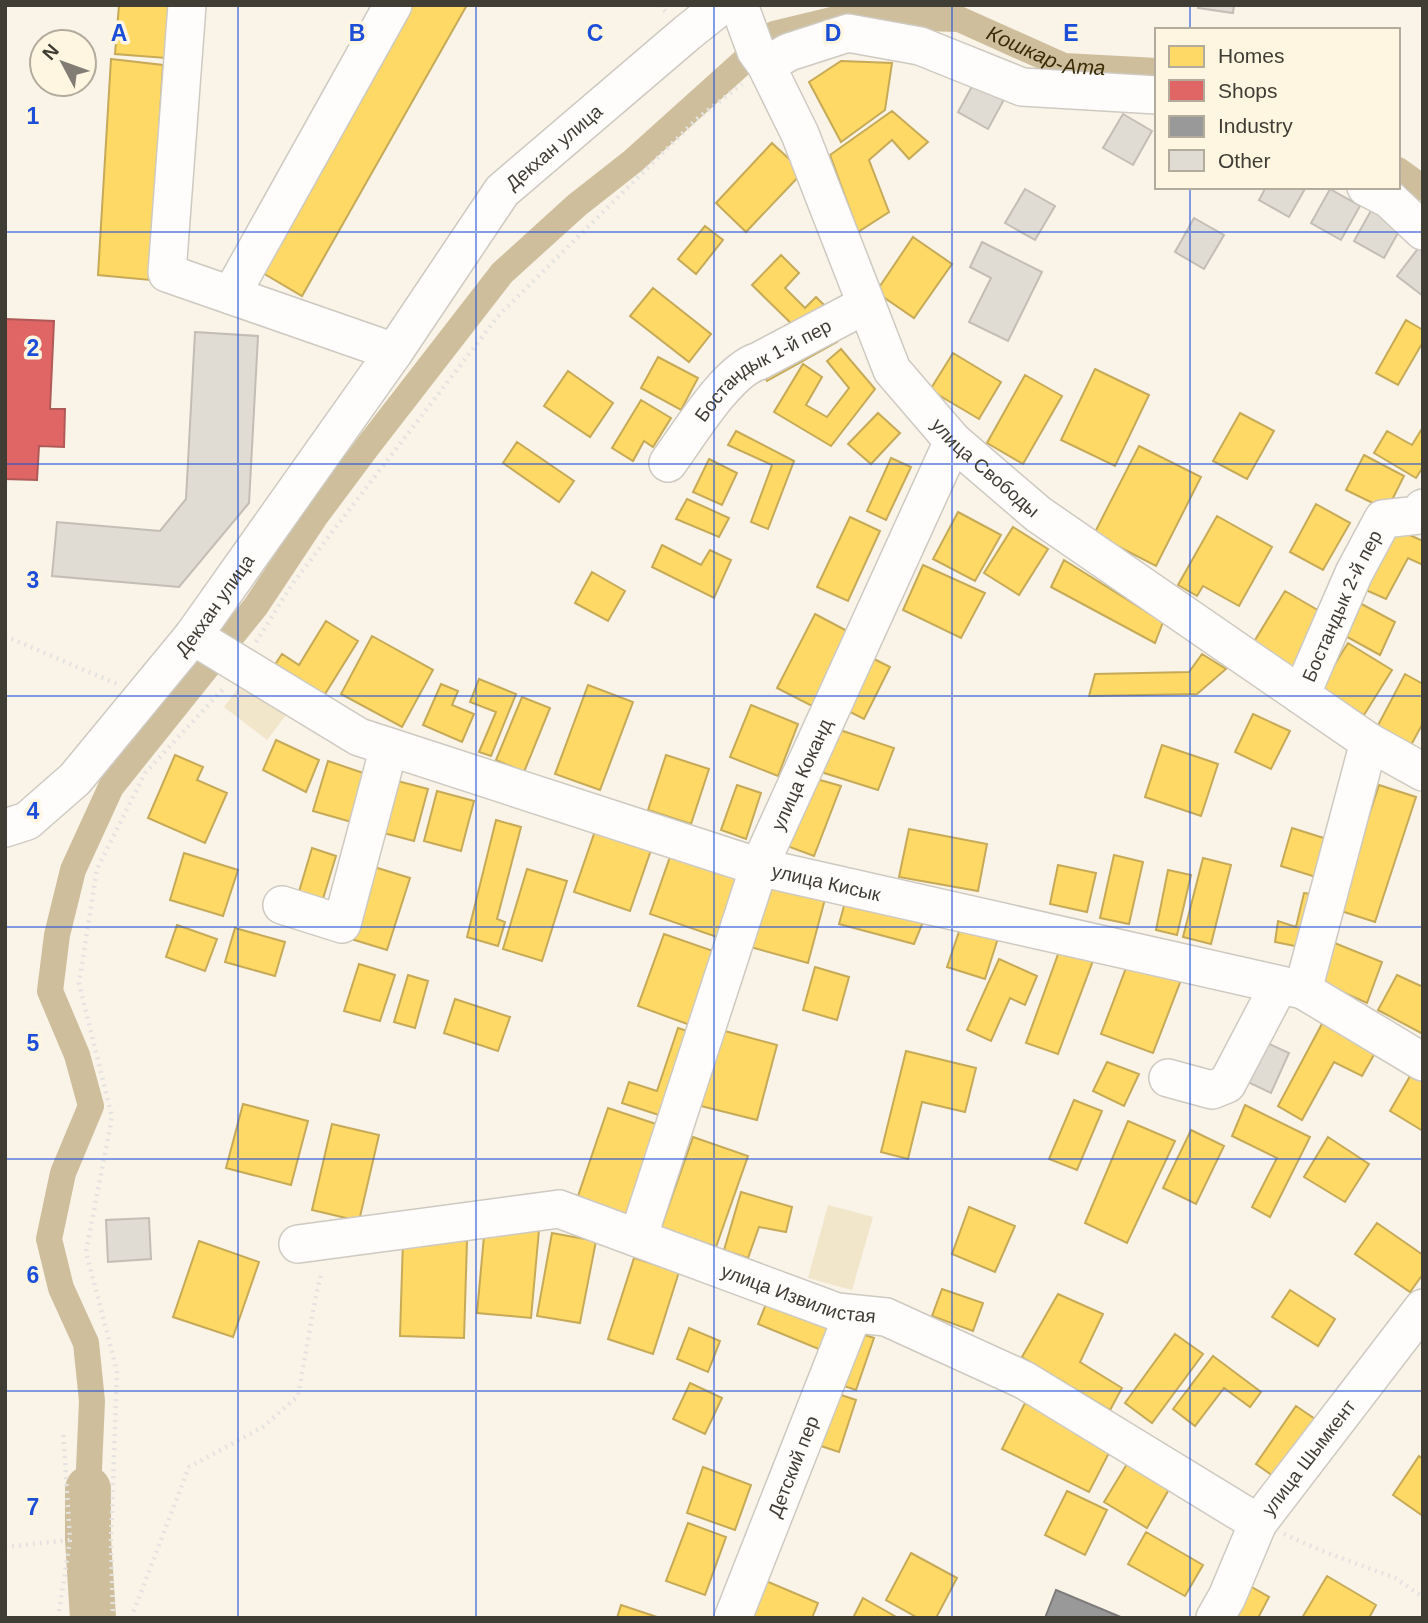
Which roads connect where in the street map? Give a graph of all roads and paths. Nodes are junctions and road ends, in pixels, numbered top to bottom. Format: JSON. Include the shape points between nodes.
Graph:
{"nodes":[{"id":1,"x":187,"y":5,"type":"edge"},
{"id":2,"x":393,"y":5,"type":"edge"},
{"id":3,"x":722,"y":5,"type":"edge"},
{"id":4,"x":738,"y":5,"type":"edge"},
{"id":5,"x":766,"y":65,"type":"junction"},
{"id":6,"x":1155,"y":95,"type":"edge"},
{"id":7,"x":1370,"y":189,"type":"edge"},
{"id":8,"x":1423,"y":231,"type":"edge"},
{"id":9,"x":231,"y":295,"type":"junction"},
{"id":10,"x":871,"y":317,"type":"junction"},
{"id":11,"x":394,"y":352,"type":"junction"},
{"id":12,"x":953,"y":441,"type":"junction"},
{"id":13,"x":668,"y":463,"type":"dead end"},
{"id":14,"x":1423,"y":508,"type":"edge"},
{"id":15,"x":5,"y":636,"type":"edge"},
{"id":16,"x":194,"y":637,"type":"junction"},
{"id":17,"x":241,"y":665,"type":"junction"},
{"id":18,"x":1301,"y":695,"type":"junction"},
{"id":19,"x":144,"y":696,"type":"junction"},
{"id":20,"x":1369,"y":742,"type":"junction"},
{"id":21,"x":389,"y":747,"type":"junction"},
{"id":22,"x":1423,"y":772,"type":"edge"},
{"id":23,"x":5,"y":828,"type":"edge"},
{"id":24,"x":759,"y":867,"type":"junction"},
{"id":25,"x":282,"y":905,"type":"dead end"},
{"id":26,"x":1291,"y":987,"type":"junction"},
{"id":27,"x":1423,"y":1062,"type":"edge"},
{"id":28,"x":1168,"y":1078,"type":"dead end"},
{"id":29,"x":638,"y":1238,"type":"junction"},
{"id":30,"x":314,"y":1242,"type":"joint"},
{"id":31,"x":1423,"y":1308,"type":"edge"},
{"id":32,"x":853,"y":1314,"type":"junction"},
{"id":33,"x":63,"y":1430,"type":"dead end"},
{"id":34,"x":1258,"y":1523,"type":"junction"},
{"id":35,"x":70,"y":1540,"type":"junction"},
{"id":36,"x":5,"y":1547,"type":"edge"},
{"id":37,"x":1423,"y":1597,"type":"edge"},
{"id":38,"x":58,"y":1618,"type":"edge"},
{"id":39,"x":113,"y":1618,"type":"edge"},
{"id":40,"x":131,"y":1618,"type":"edge"},
{"id":41,"x":733,"y":1618,"type":"edge"},
{"id":42,"x":1215,"y":1618,"type":"edge"}],
"edges":[{"from":1,"to":9,"type":"street","via":[[167,273]]},
{"from":2,"to":9,"type":"street"},
{"from":3,"to":11,"type":"street","name":"Декхан улица","via":[[502,191]]},
{"from":4,"to":5,"type":"street","name":"улица Свободы"},
{"from":5,"to":6,"type":"street","via":[[789,52],[848,33],[920,46],[1022,87]]},
{"from":5,"to":10,"type":"street","name":"улица Свободы","via":[[800,134]]},
{"from":5,"to":17,"type":"path","via":[[698,118],[499,315],[293,583]]},
{"from":7,"to":8,"type":"street","via":[[1389,199]]},
{"from":9,"to":11,"type":"street"},
{"from":10,"to":12,"type":"street","name":"улица Свободы","via":[[892,370]]},
{"from":10,"to":13,"type":"street","name":"Бостандык 1-й пер","via":[[865,305],[751,363],[724,387]]},
{"from":11,"to":16,"type":"street","name":"Декхан улица"},
{"from":12,"to":18,"type":"street","name":"улица Свободы","via":[[1038,514]]},
{"from":12,"to":24,"type":"street","name":"улица Коканд"},
{"from":14,"to":18,"type":"street","name":"Бостандык 2-й пер","via":[[1419,515],[1383,519]]},
{"from":15,"to":19,"type":"path"},
{"from":16,"to":17,"type":"street","name":"улица Кисык"},
{"from":16,"to":19,"type":"street","name":"Декхан улица"},
{"from":17,"to":21,"type":"street","name":"улица Кисык","via":[[359,737]]},
{"from":17,"to":39,"type":"path","via":[[145,773],[97,869],[79,983],[112,1117],[86,1252],[117,1371]]},
{"from":18,"to":20,"type":"street","name":"улица Свободы"},
{"from":19,"to":23,"type":"street","name":"Декхан улица","via":[[75,779],[27,821]]},
{"from":20,"to":22,"type":"street","name":"улица Свободы"},
{"from":20,"to":26,"type":"street"},
{"from":21,"to":24,"type":"street","name":"улица Кисык"},
{"from":21,"to":25,"type":"street","via":[[342,924]]},
{"from":24,"to":26,"type":"street","name":"улица Кисык"},
{"from":24,"to":29,"type":"street","name":"улица Коканд"},
{"from":26,"to":27,"type":"street","name":"улица Кисык"},
{"from":26,"to":28,"type":"street","via":[[1227,1084],[1212,1090]]},
{"from":29,"to":30,"type":"street","name":"улица Извилистая","via":[[559,1209]]},
{"from":29,"to":32,"type":"street","name":"улица Извилистая"},
{"from":30,"to":40,"type":"path","via":[[316,1294],[298,1396],[262,1427],[189,1467]]},
{"from":31,"to":34,"type":"street","name":"улица Шымкент"},
{"from":32,"to":34,"type":"street","name":"улица Извилистая","via":[[886,1317],[1024,1380]]},
{"from":32,"to":41,"type":"street","name":"Детский пер"},
{"from":33,"to":35,"type":"path"},
{"from":34,"to":37,"type":"path","via":[[1395,1578]]},
{"from":34,"to":42,"type":"street","name":"улица Шымкент"},
{"from":35,"to":36,"type":"path"},
{"from":35,"to":38,"type":"path"}]}
